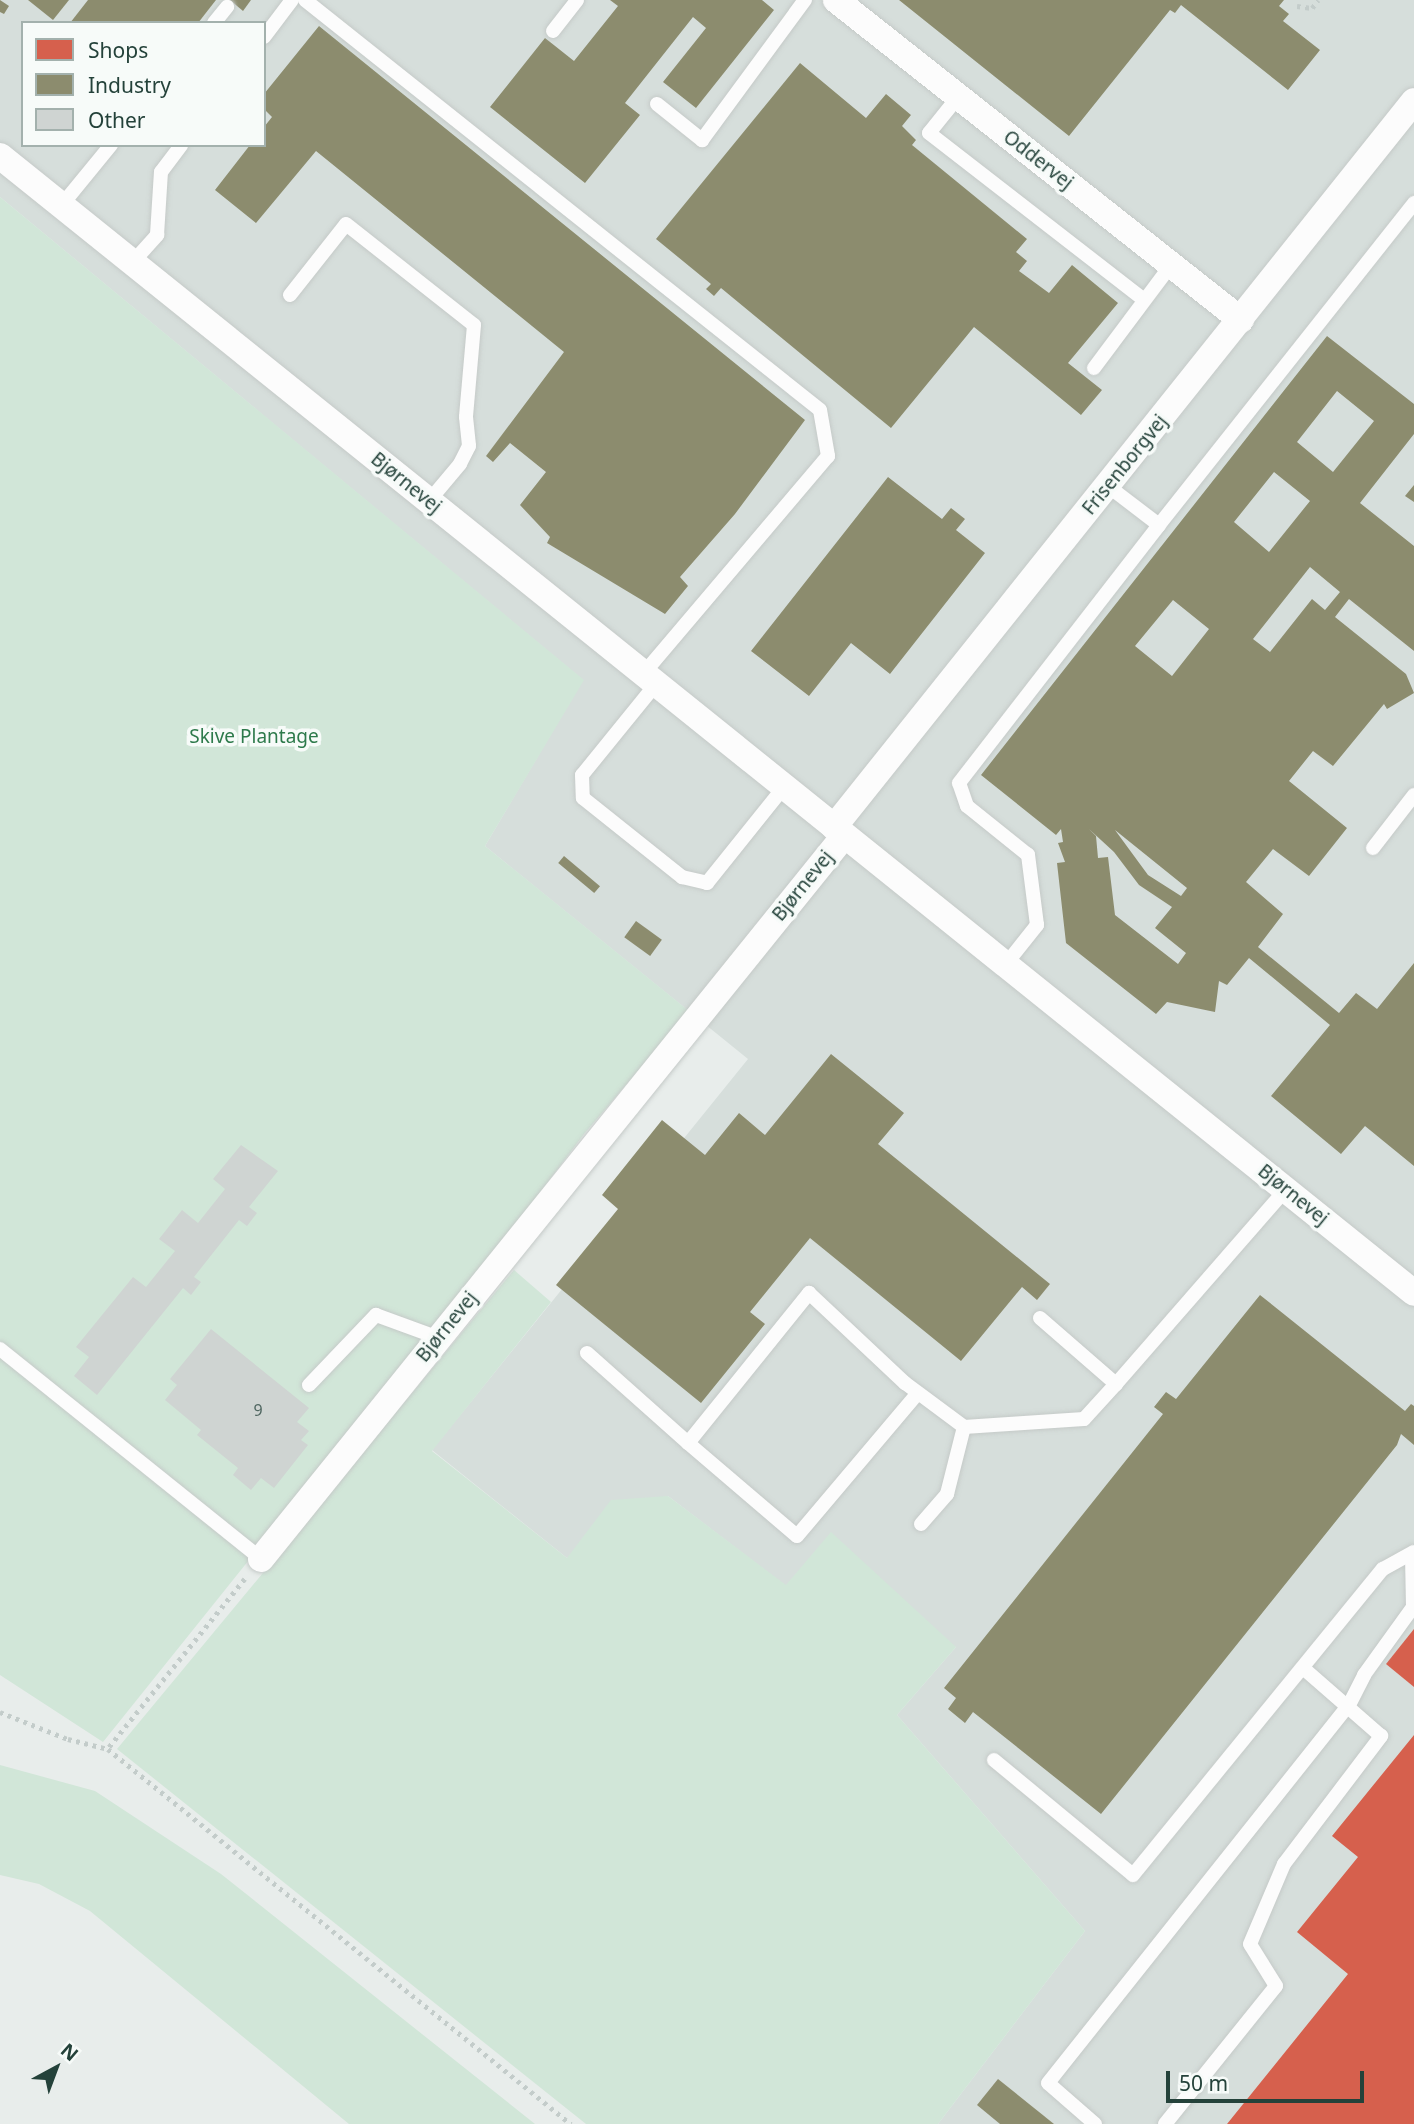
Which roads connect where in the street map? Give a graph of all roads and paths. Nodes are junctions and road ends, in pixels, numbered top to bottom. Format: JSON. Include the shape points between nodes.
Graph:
{"nodes":[{"id":1,"x":292,"y":0,"type":"edge"},
{"id":2,"x":305,"y":0,"type":"edge"},
{"id":3,"x":577,"y":0,"type":"edge"},
{"id":4,"x":805,"y":0,"type":"edge"},
{"id":5,"x":835,"y":0,"type":"edge"},
{"id":6,"x":1318,"y":0,"type":"edge"},
{"id":7,"x":1297,"y":6,"type":"dead end"},
{"id":8,"x":227,"y":7,"type":"dead end"},
{"id":9,"x":216,"y":21,"type":"edge"},
{"id":10,"x":553,"y":32,"type":"dead end"},
{"id":11,"x":266,"y":34,"type":"edge"},
{"id":12,"x":958,"y":97,"type":"junction"},
{"id":13,"x":1414,"y":101,"type":"edge"},
{"id":14,"x":657,"y":104,"type":"dead end"},
{"id":15,"x":109,"y":147,"type":"edge"},
{"id":16,"x":180,"y":147,"type":"edge"},
{"id":17,"x":0,"y":156,"type":"edge"},
{"id":18,"x":1414,"y":203,"type":"edge"},
{"id":19,"x":61,"y":206,"type":"junction"},
{"id":20,"x":132,"y":263,"type":"junction"},
{"id":21,"x":1171,"y":265,"type":"junction"},
{"id":22,"x":290,"y":295,"type":"dead end"},
{"id":23,"x":1144,"y":300,"type":"junction"},
{"id":24,"x":1241,"y":320,"type":"junction"},
{"id":25,"x":1094,"y":368,"type":"dead end"},
{"id":26,"x":1108,"y":485,"type":"junction"},
{"id":27,"x":429,"y":502,"type":"junction"},
{"id":28,"x":1158,"y":525,"type":"junction"},
{"id":29,"x":650,"y":679,"type":"junction"},
{"id":30,"x":784,"y":787,"type":"junction"},
{"id":31,"x":1414,"y":795,"type":"edge"},
{"id":32,"x":839,"y":832,"type":"junction"},
{"id":33,"x":1373,"y":848,"type":"dead end"},
{"id":34,"x":1006,"y":964,"type":"junction"},
{"id":35,"x":1286,"y":1189,"type":"junction"},
{"id":36,"x":1414,"y":1293,"type":"edge"},
{"id":37,"x":1040,"y":1318,"type":"dead end"},
{"id":38,"x":439,"y":1338,"type":"junction"},
{"id":39,"x":0,"y":1349,"type":"edge"},
{"id":40,"x":587,"y":1353,"type":"dead end"},
{"id":41,"x":1116,"y":1384,"type":"junction"},
{"id":42,"x":309,"y":1385,"type":"dead end"},
{"id":43,"x":918,"y":1393,"type":"junction"},
{"id":44,"x":964,"y":1427,"type":"junction"},
{"id":45,"x":688,"y":1443,"type":"junction"},
{"id":46,"x":921,"y":1524,"type":"dead end"},
{"id":47,"x":1413,"y":1554,"type":"edge"},
{"id":48,"x":261,"y":1559,"type":"junction"},
{"id":49,"x":1303,"y":1668,"type":"junction"},
{"id":50,"x":1349,"y":1705,"type":"junction"},
{"id":51,"x":0,"y":1712,"type":"edge"},
{"id":52,"x":108,"y":1749,"type":"junction"},
{"id":53,"x":994,"y":1760,"type":"dead end"},
{"id":54,"x":571,"y":2124,"type":"edge"},
{"id":55,"x":1095,"y":2124,"type":"edge"},
{"id":56,"x":1165,"y":2124,"type":"edge"}],
"edges":[{"from":1,"to":11,"type":"lane"},
{"from":2,"to":29,"type":"lane","via":[[820,410],[828,456]]},
{"from":3,"to":10,"type":"lane"},
{"from":4,"to":14,"type":"lane","via":[[702,140]]},
{"from":5,"to":12,"type":"street","name":"Oddervej"},
{"from":6,"to":7,"type":"path","via":[[1312,8]]},
{"from":8,"to":9,"type":"lane"},
{"from":12,"to":21,"type":"street","name":"Oddervej"},
{"from":12,"to":23,"type":"lane","via":[[929,133]]},
{"from":13,"to":24,"type":"street","name":"Frisenborgvej"},
{"from":15,"to":19,"type":"lane"},
{"from":16,"to":20,"type":"lane","via":[[161,172],[157,236]]},
{"from":17,"to":19,"type":"street","name":"Bjørnevej"},
{"from":18,"to":28,"type":"lane"},
{"from":19,"to":20,"type":"street","name":"Bjørnevej"},
{"from":20,"to":27,"type":"street","name":"Bjørnevej"},
{"from":21,"to":23,"type":"lane"},
{"from":21,"to":24,"type":"street","name":"Oddervej"},
{"from":22,"to":27,"type":"lane","via":[[346,223],[474,326],[468,446],[460,464]]},
{"from":23,"to":25,"type":"lane"},
{"from":24,"to":26,"type":"street","name":"Frisenborgvej"},
{"from":26,"to":28,"type":"lane"},
{"from":26,"to":32,"type":"street","name":"Frisenborgvej"},
{"from":27,"to":29,"type":"street","name":"Bjørnevej"},
{"from":28,"to":34,"type":"lane","via":[[959,783],[967,806],[1028,855],[1037,925]]},
{"from":29,"to":30,"type":"street","name":"Bjørnevej"},
{"from":29,"to":30,"type":"lane","via":[[582,775],[583,798],[682,877],[706,883]]},
{"from":30,"to":32,"type":"street","name":"Bjørnevej"},
{"from":31,"to":33,"type":"lane"},
{"from":32,"to":34,"type":"street","name":"Bjørnevej"},
{"from":32,"to":38,"type":"street","name":"Bjørnevej"},
{"from":34,"to":35,"type":"street","name":"Bjørnevej"},
{"from":35,"to":36,"type":"street","name":"Bjørnevej"},
{"from":35,"to":41,"type":"lane"},
{"from":37,"to":41,"type":"lane"},
{"from":38,"to":42,"type":"lane","via":[[376,1315]]},
{"from":38,"to":48,"type":"street","name":"Bjørnevej"},
{"from":39,"to":48,"type":"lane"},
{"from":40,"to":45,"type":"lane"},
{"from":41,"to":44,"type":"lane","via":[[1084,1419]]},
{"from":43,"to":44,"type":"lane"},
{"from":43,"to":45,"type":"lane","via":[[797,1536]]},
{"from":43,"to":45,"type":"lane","via":[[809,1293]]},
{"from":44,"to":46,"type":"lane","via":[[947,1494]]},
{"from":47,"to":49,"type":"lane","via":[[1383,1569]]},
{"from":47,"to":50,"type":"lane","via":[[1413,1607],[1364,1675]]},
{"from":48,"to":52,"type":"path"},
{"from":49,"to":50,"type":"lane"},
{"from":49,"to":53,"type":"lane","via":[[1133,1875]]},
{"from":50,"to":55,"type":"lane","via":[[1048,2083]]},
{"from":50,"to":56,"type":"lane","via":[[1381,1736],[1284,1864],[1250,1944],[1276,1986]]},
{"from":51,"to":52,"type":"path","via":[[68,1739]]},
{"from":52,"to":54,"type":"path"}]}
